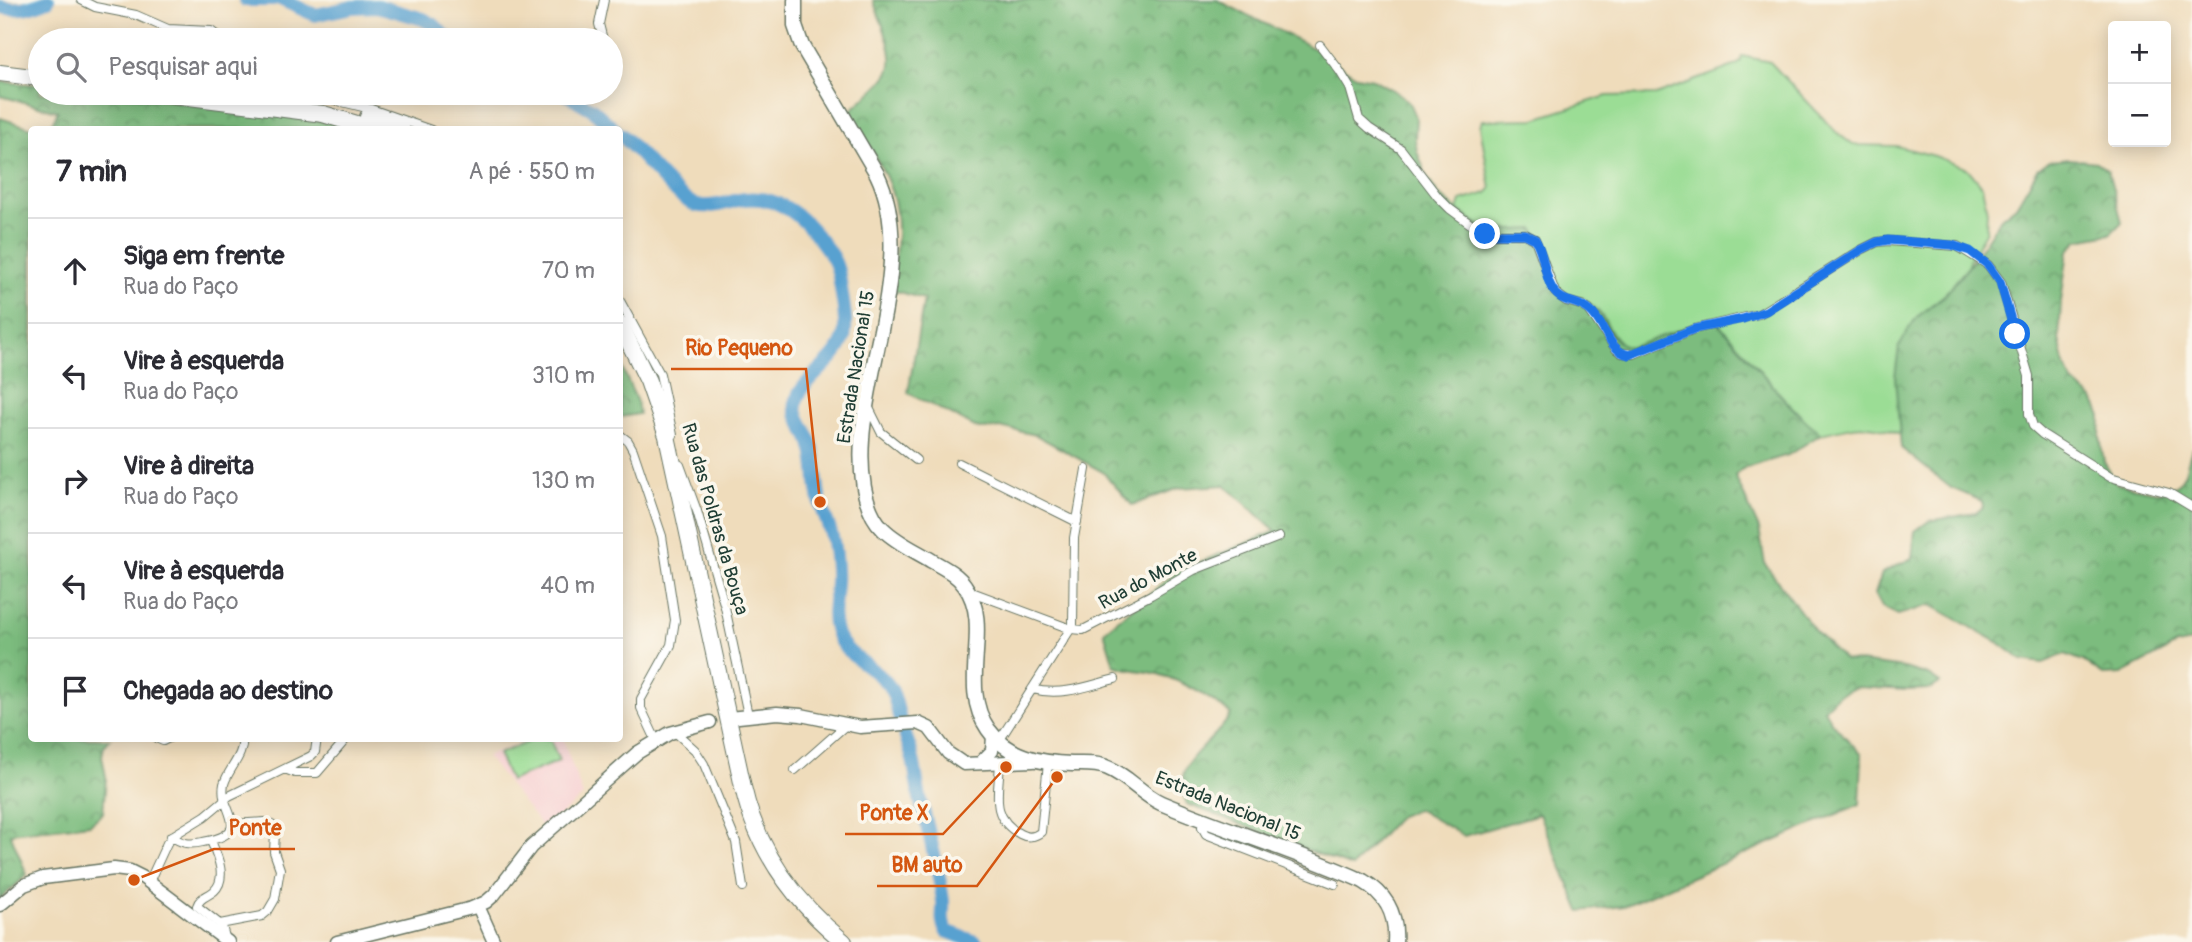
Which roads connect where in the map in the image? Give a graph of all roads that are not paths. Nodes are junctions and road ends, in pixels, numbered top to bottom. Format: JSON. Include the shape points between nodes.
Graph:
{"nodes":[{"id":1,"x":81,"y":0,"type":"edge"},
{"id":2,"x":604,"y":0,"type":"edge"},
{"id":3,"x":795,"y":0,"type":"edge"},
{"id":4,"x":167,"y":28,"type":"edge"},
{"id":5,"x":601,"y":28,"type":"edge"},
{"id":6,"x":1320,"y":45,"type":"dead end"},
{"id":7,"x":0,"y":66,"type":"edge"},
{"id":8,"x":28,"y":70,"type":"edge"},
{"id":9,"x":0,"y":73,"type":"edge"},
{"id":10,"x":28,"y":76,"type":"edge"},
{"id":11,"x":252,"y":105,"type":"edge"},
{"id":12,"x":316,"y":105,"type":"edge"},
{"id":13,"x":354,"y":105,"type":"edge"},
{"id":14,"x":364,"y":126,"type":"edge"},
{"id":15,"x":391,"y":126,"type":"edge"},
{"id":16,"x":420,"y":126,"type":"edge"},
{"id":17,"x":623,"y":306,"type":"edge"},
{"id":18,"x":623,"y":330,"type":"edge"},
{"id":19,"x":623,"y":349,"type":"edge"},
{"id":20,"x":866,"y":402,"type":"junction"},
{"id":21,"x":623,"y":438,"type":"edge"},
{"id":22,"x":916,"y":460,"type":"dead end"},
{"id":23,"x":959,"y":463,"type":"dead end"},
{"id":24,"x":1086,"y":470,"type":"dead end"},
{"id":25,"x":2192,"y":507,"type":"edge"},
{"id":26,"x":1077,"y":522,"type":"junction"},
{"id":27,"x":1279,"y":537,"type":"dead end"},
{"id":28,"x":969,"y":591,"type":"junction"},
{"id":29,"x":1071,"y":629,"type":"junction"},
{"id":30,"x":1115,"y":679,"type":"dead end"},
{"id":31,"x":1032,"y":689,"type":"junction"},
{"id":32,"x":748,"y":715,"type":"junction"},
{"id":33,"x":729,"y":718,"type":"dead end"},
{"id":34,"x":709,"y":722,"type":"dead end"},
{"id":35,"x":846,"y":725,"type":"junction"},
{"id":36,"x":674,"y":731,"type":"junction"},
{"id":37,"x":656,"y":740,"type":"junction"},
{"id":38,"x":242,"y":742,"type":"edge"},
{"id":39,"x":318,"y":742,"type":"edge"},
{"id":40,"x":344,"y":742,"type":"edge"},
{"id":41,"x":996,"y":753,"type":"junction"},
{"id":42,"x":1042,"y":762,"type":"junction"},
{"id":43,"x":285,"y":769,"type":"junction"},
{"id":44,"x":795,"y":770,"type":"dead end"},
{"id":45,"x":224,"y":799,"type":"junction"},
{"id":46,"x":1204,"y":819,"type":"junction"},
{"id":47,"x":233,"y":824,"type":"junction"},
{"id":48,"x":171,"y":836,"type":"junction"},
{"id":49,"x":211,"y":841,"type":"junction"},
{"id":50,"x":149,"y":882,"type":"junction"},
{"id":51,"x":1335,"y":884,"type":"dead end"},
{"id":52,"x":743,"y":887,"type":"dead end"},
{"id":53,"x":0,"y":905,"type":"edge"},
{"id":54,"x":478,"y":906,"type":"junction"},
{"id":55,"x":219,"y":924,"type":"junction"},
{"id":56,"x":367,"y":938,"type":"edge"},
{"id":57,"x":227,"y":941,"type":"edge"},
{"id":58,"x":337,"y":942,"type":"edge"},
{"id":59,"x":494,"y":942,"type":"edge"},
{"id":60,"x":831,"y":942,"type":"edge"},
{"id":61,"x":844,"y":942,"type":"edge"},
{"id":62,"x":1395,"y":942,"type":"edge"}],
"edges":[{"from":1,"to":4,"type":"street"},
{"from":2,"to":5,"type":"street"},
{"from":3,"to":20,"type":"main road","name":"Estrada Nacional 15","via":[[795,26],[802,47],[873,166],[889,206],[887,293]]},
{"from":6,"to":25,"type":"street","via":[[1350,88],[1362,123],[1401,149],[1438,197],[1476,230],[1535,239],[1555,292],[1589,310],[1622,354],[1633,354],[1694,329],[1759,314],[1877,242],[1957,246],[1988,265],[2000,282],[2029,376],[2029,414],[2036,430],[2110,477],[2169,493]]},
{"from":7,"to":8,"type":"highway"},
{"from":9,"to":10,"type":"highway"},
{"from":11,"to":14,"type":"highway","via":[[323,114]]},
{"from":12,"to":15,"type":"highway"},
{"from":13,"to":16,"type":"street"},
{"from":17,"to":32,"type":"street","name":"Rua das Poldras da Bouça","via":[[664,385],[678,457],[727,612]]},
{"from":18,"to":61,"type":"highway","via":[[648,380],[667,436],[748,809],[791,889]]},
{"from":19,"to":60,"type":"highway","via":[[658,440],[749,833],[781,889]]},
{"from":20,"to":22,"type":"street","via":[[881,432]]},
{"from":20,"to":28,"type":"main road","name":"Estrada Nacional 15","via":[[862,472],[877,522],[955,575]]},
{"from":21,"to":37,"type":"street","via":[[633,450],[660,528],[674,615],[671,645],[640,699]]},
{"from":23,"to":26,"type":"street"},
{"from":24,"to":26,"type":"street"},
{"from":26,"to":29,"type":"street"},
{"from":27,"to":29,"type":"street","name":"Rua do Monte","via":[[1194,570],[1090,627]]},
{"from":28,"to":29,"type":"street"},
{"from":28,"to":41,"type":"main road","via":[[976,616],[976,702]]},
{"from":29,"to":31,"type":"street"},
{"from":30,"to":31,"type":"street","via":[[1067,692]]},
{"from":31,"to":41,"type":"street"},
{"from":32,"to":33,"type":"street"},
{"from":32,"to":35,"type":"street","via":[[792,714]]},
{"from":34,"to":36,"type":"street"},
{"from":35,"to":41,"type":"street","via":[[927,726],[947,752],[972,765]]},
{"from":35,"to":44,"type":"street"},
{"from":36,"to":37,"type":"street"},
{"from":36,"to":52,"type":"street","via":[[705,764],[736,842]]},
{"from":37,"to":54,"type":"street","via":[[545,834],[491,899]]},
{"from":38,"to":45,"type":"street","via":[[224,783]]},
{"from":39,"to":43,"type":"street","via":[[311,756]]},
{"from":40,"to":43,"type":"street","via":[[317,773]]},
{"from":41,"to":42,"type":"main road","name":"Estrada Nacional 15"},
{"from":41,"to":42,"type":"street","via":[[1000,818],[1022,835],[1041,832]]},
{"from":42,"to":46,"type":"main road","name":"Estrada Nacional 15","via":[[1107,767],[1150,798]]},
{"from":43,"to":45,"type":"street"},
{"from":45,"to":47,"type":"street"},
{"from":45,"to":48,"type":"street"},
{"from":46,"to":51,"type":"street","via":[[1206,834]]},
{"from":46,"to":62,"type":"main road","name":"Estrada Nacional 15","via":[[1368,884],[1390,908]]},
{"from":47,"to":49,"type":"street"},
{"from":47,"to":55,"type":"street","via":[[272,825],[280,871],[276,897],[267,913]]},
{"from":48,"to":49,"type":"street","via":[[187,844]]},
{"from":48,"to":50,"type":"street"},
{"from":49,"to":55,"type":"street","via":[[220,863],[216,888],[197,903]]},
{"from":50,"to":53,"type":"street","via":[[122,870],[47,877],[28,883]]},
{"from":50,"to":57,"type":"street"},
{"from":54,"to":56,"type":"street"},
{"from":54,"to":59,"type":"street"},
{"from":55,"to":57,"type":"street"},
{"from":56,"to":58,"type":"street"}]}
